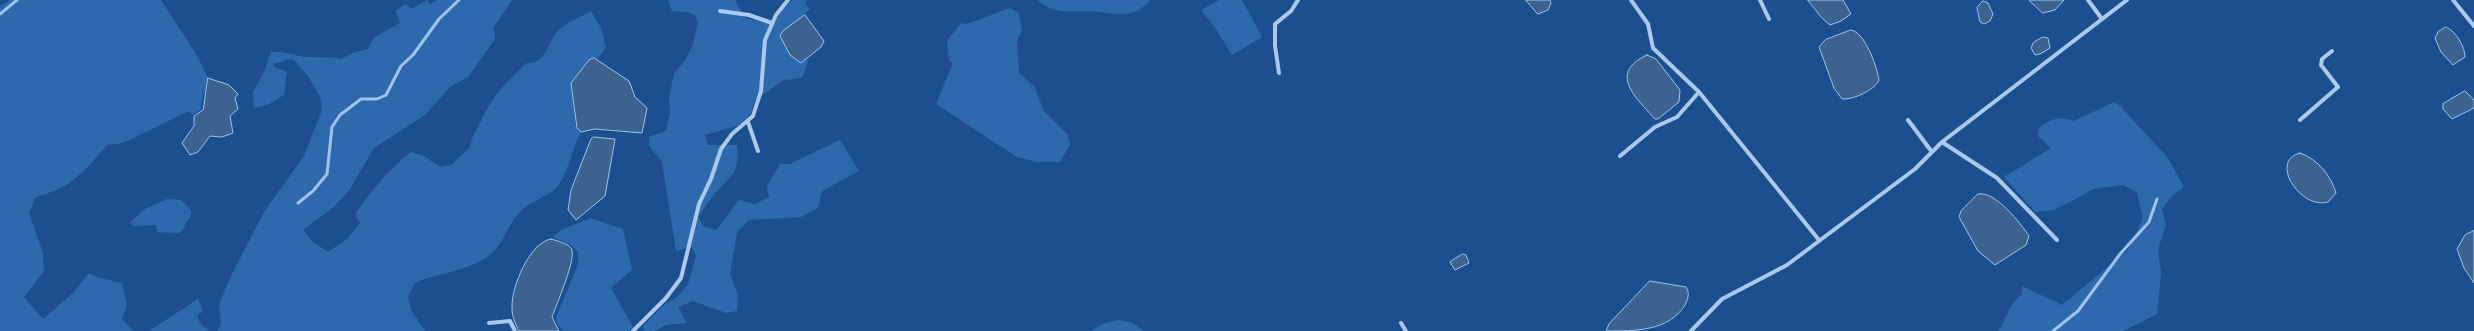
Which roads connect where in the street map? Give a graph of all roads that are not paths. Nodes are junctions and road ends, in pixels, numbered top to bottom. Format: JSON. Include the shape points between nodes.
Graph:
{"nodes":[{"id":1,"x":788,"y":0,"type":"edge"},
{"id":2,"x":1298,"y":0,"type":"edge"},
{"id":3,"x":1631,"y":0,"type":"edge"},
{"id":4,"x":1760,"y":0,"type":"edge"},
{"id":5,"x":2088,"y":0,"type":"edge"},
{"id":6,"x":2127,"y":0,"type":"edge"},
{"id":7,"x":2453,"y":0,"type":"edge"},
{"id":8,"x":720,"y":10,"type":"dead end"},
{"id":9,"x":1769,"y":18,"type":"dead end"},
{"id":10,"x":2102,"y":19,"type":"junction"},
{"id":11,"x":772,"y":23,"type":"junction"},
{"id":12,"x":2474,"y":26,"type":"edge"},
{"id":13,"x":2332,"y":51,"type":"dead end"},
{"id":14,"x":1279,"y":73,"type":"dead end"},
{"id":15,"x":1699,"y":92,"type":"junction"},
{"id":16,"x":1908,"y":120,"type":"dead end"},
{"id":17,"x":2300,"y":120,"type":"dead end"},
{"id":18,"x":748,"y":122,"type":"junction"},
{"id":19,"x":1942,"y":142,"type":"junction"},
{"id":20,"x":758,"y":151,"type":"dead end"},
{"id":21,"x":1932,"y":152,"type":"junction"},
{"id":22,"x":1620,"y":156,"type":"dead end"},
{"id":23,"x":1819,"y":240,"type":"junction"},
{"id":24,"x":2057,"y":240,"type":"dead end"},
{"id":25,"x":490,"y":323,"type":"dead end"},
{"id":26,"x":1401,"y":323,"type":"dead end"},
{"id":27,"x":515,"y":331,"type":"edge"},
{"id":28,"x":633,"y":331,"type":"edge"},
{"id":29,"x":1406,"y":331,"type":"edge"},
{"id":30,"x":1691,"y":331,"type":"edge"}],
"edges":[{"from":1,"to":11,"type":"street"},
{"from":2,"to":14,"type":"street","via":[[1291,11],[1275,24]]},
{"from":3,"to":15,"type":"street","via":[[1648,24],[1653,48]]},
{"from":4,"to":9,"type":"street"},
{"from":5,"to":10,"type":"street"},
{"from":6,"to":10,"type":"street"},
{"from":7,"to":12,"type":"street"},
{"from":8,"to":11,"type":"street"},
{"from":10,"to":19,"type":"street"},
{"from":11,"to":18,"type":"street","via":[[764,40],[762,53],[762,90],[753,116]]},
{"from":13,"to":17,"type":"street","via":[[2322,58],[2321,65],[2338,87]]},
{"from":15,"to":22,"type":"street","via":[[1677,117],[1655,127]]},
{"from":15,"to":23,"type":"street"},
{"from":16,"to":21,"type":"street"},
{"from":18,"to":20,"type":"street"},
{"from":18,"to":28,"type":"street","via":[[726,140],[717,157],[696,214],[681,278],[666,298]]},
{"from":19,"to":21,"type":"street"},
{"from":19,"to":24,"type":"street","via":[[1997,178]]},
{"from":21,"to":23,"type":"street","via":[[1905,177]]},
{"from":23,"to":30,"type":"street","via":[[1774,273],[1722,299]]},
{"from":25,"to":27,"type":"street","via":[[510,321]]},
{"from":26,"to":29,"type":"street"}]}
